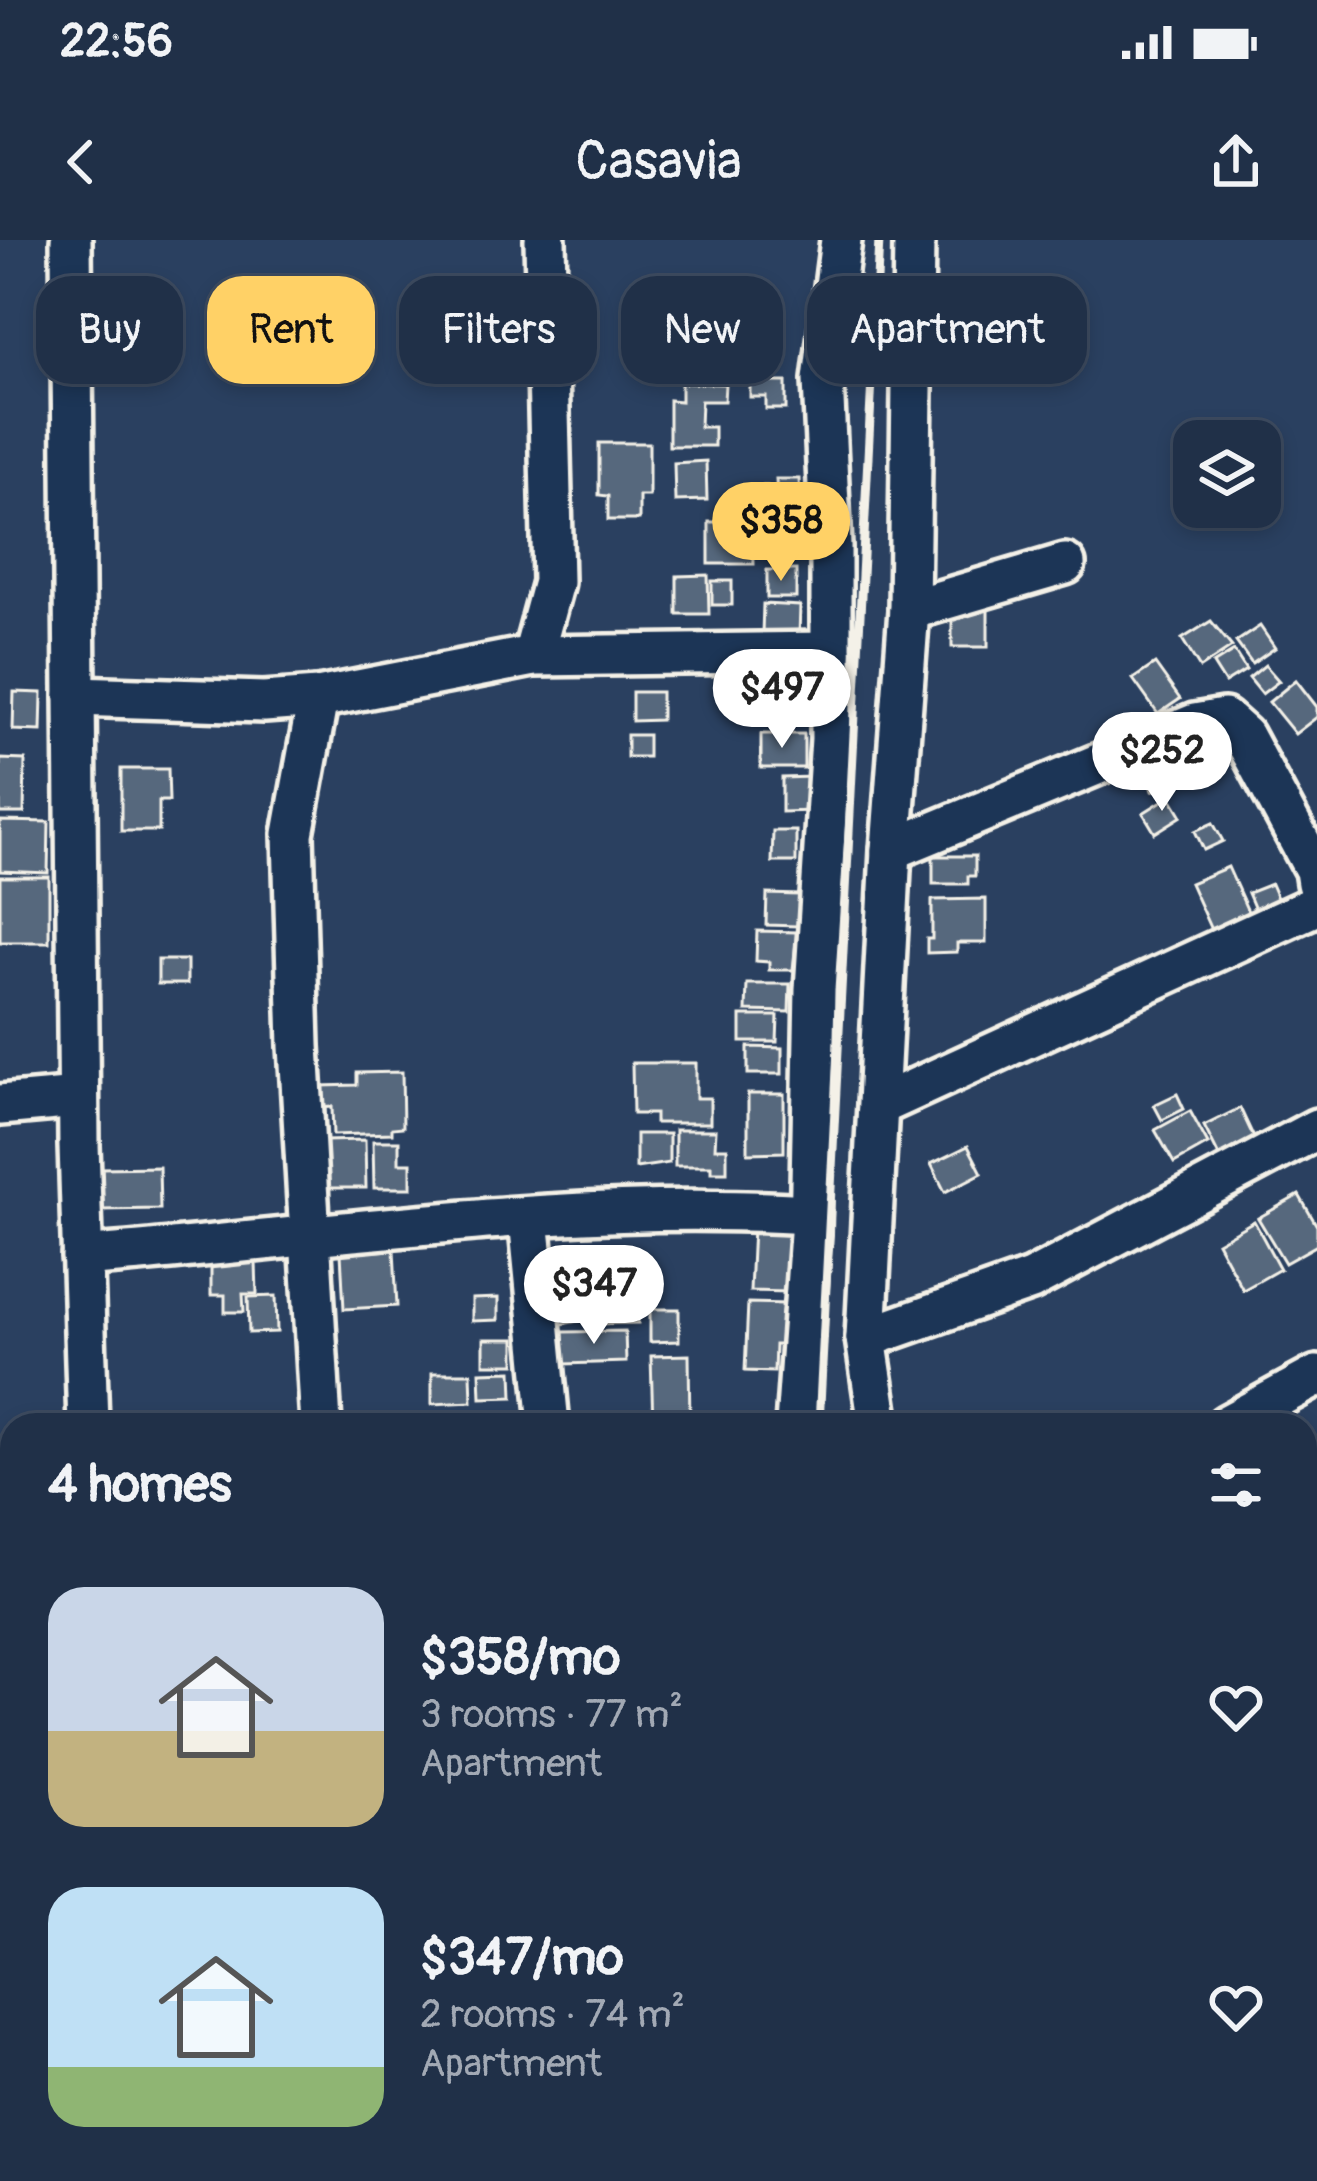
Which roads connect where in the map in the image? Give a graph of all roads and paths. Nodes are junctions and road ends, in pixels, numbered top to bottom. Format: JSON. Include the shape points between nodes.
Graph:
{"nodes":[{"id":1,"x":71,"y":240,"type":"edge"},
{"id":2,"x":545,"y":240,"type":"edge"},
{"id":3,"x":842,"y":240,"type":"edge"},
{"id":4,"x":914,"y":240,"type":"edge"},
{"id":5,"x":1065,"y":565,"type":"dead end"},
{"id":6,"x":909,"y":610,"type":"junction"},
{"id":7,"x":831,"y":652,"type":"junction"},
{"id":8,"x":532,"y":656,"type":"junction"},
{"id":9,"x":75,"y":696,"type":"junction"},
{"id":10,"x":318,"y":698,"type":"junction"},
{"id":11,"x":891,"y":850,"type":"junction"},
{"id":12,"x":1317,"y":883,"type":"edge"},
{"id":13,"x":1317,"y":899,"type":"edge"},
{"id":14,"x":78,"y":1098,"type":"junction"},
{"id":15,"x":0,"y":1105,"type":"edge"},
{"id":16,"x":880,"y":1106,"type":"junction"},
{"id":17,"x":1317,"y":1129,"type":"edge"},
{"id":18,"x":809,"y":1214,"type":"junction"},
{"id":19,"x":530,"y":1218,"type":"junction"},
{"id":20,"x":310,"y":1238,"type":"junction"},
{"id":21,"x":82,"y":1257,"type":"junction"},
{"id":22,"x":866,"y":1338,"type":"junction"},
{"id":23,"x":1317,"y":1376,"type":"edge"},
{"id":24,"x":88,"y":1413,"type":"edge"},
{"id":25,"x":320,"y":1413,"type":"edge"},
{"id":26,"x":548,"y":1413,"type":"edge"},
{"id":27,"x":797,"y":1413,"type":"edge"},
{"id":28,"x":878,"y":1413,"type":"edge"},
{"id":29,"x":1249,"y":1413,"type":"edge"}],
"edges":[{"from":1,"to":9,"type":"street"},
{"from":2,"to":8,"type":"street","via":[[554,582]]},
{"from":3,"to":7,"type":"street","via":[[823,380]]},
{"from":4,"to":6,"type":"street"},
{"from":5,"to":6,"type":"street"},
{"from":6,"to":11,"type":"street"},
{"from":7,"to":8,"type":"street"},
{"from":7,"to":18,"type":"street"},
{"from":8,"to":10,"type":"street"},
{"from":9,"to":10,"type":"street"},
{"from":9,"to":14,"type":"street"},
{"from":10,"to":20,"type":"street","via":[[293,834]]},
{"from":11,"to":12,"type":"street","via":[[1224,718],[1243,736]]},
{"from":11,"to":16,"type":"street"},
{"from":13,"to":16,"type":"street"},
{"from":14,"to":15,"type":"street"},
{"from":14,"to":21,"type":"street"},
{"from":16,"to":22,"type":"street"},
{"from":17,"to":22,"type":"street","via":[[1031,1280]]},
{"from":18,"to":19,"type":"street"},
{"from":18,"to":27,"type":"street"},
{"from":19,"to":20,"type":"street"},
{"from":19,"to":26,"type":"street"},
{"from":20,"to":21,"type":"street"},
{"from":20,"to":25,"type":"street"},
{"from":21,"to":24,"type":"street"},
{"from":22,"to":28,"type":"street"},
{"from":23,"to":29,"type":"street"}]}
